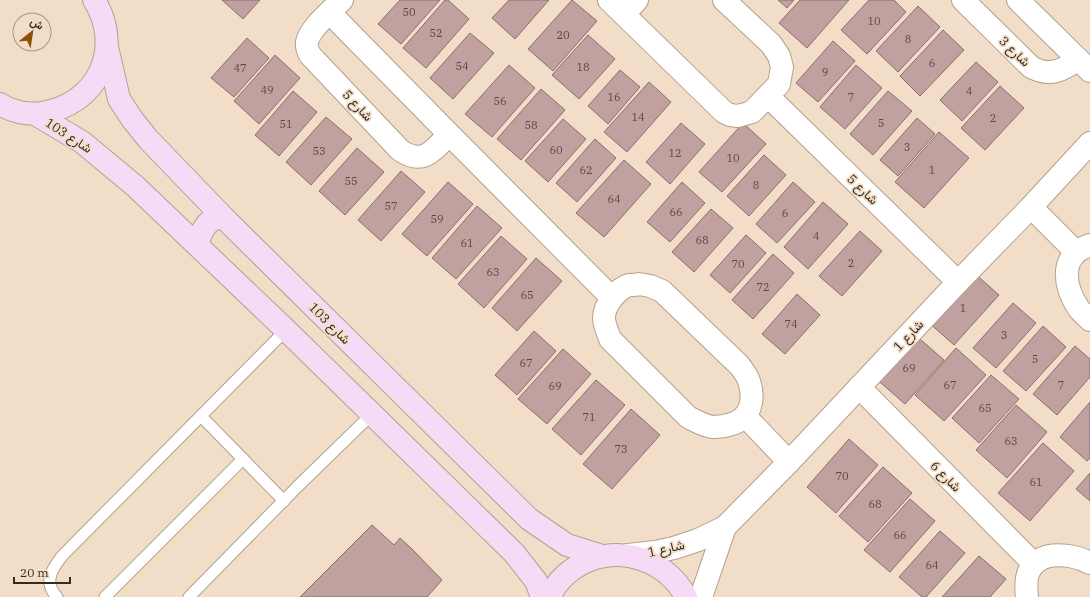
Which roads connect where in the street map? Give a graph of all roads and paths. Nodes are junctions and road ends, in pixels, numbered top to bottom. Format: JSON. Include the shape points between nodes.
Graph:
{"nodes":[{"id":1,"x":94,"y":0,"type":"edge"},
{"id":2,"x":105,"y":0,"type":"edge"},
{"id":3,"x":724,"y":0,"type":"edge"},
{"id":4,"x":962,"y":0,"type":"edge"},
{"id":5,"x":1018,"y":0,"type":"edge"},
{"id":6,"x":623,"y":5,"type":"edge"},
{"id":7,"x":336,"y":6,"type":"edge"},
{"id":8,"x":104,"y":23,"type":"junction"},
{"id":9,"x":107,"y":47,"type":"junction"},
{"id":10,"x":1084,"y":65,"type":"edge"},
{"id":11,"x":768,"y":96,"type":"junction"},
{"id":12,"x":1,"y":106,"type":"edge"},
{"id":13,"x":35,"y":114,"type":"junction"},
{"id":14,"x":448,"y":134,"type":"junction"},
{"id":15,"x":1090,"y":143,"type":"edge"},
{"id":16,"x":1031,"y":207,"type":"junction"},
{"id":17,"x":224,"y":218,"type":"junction"},
{"id":18,"x":197,"y":244,"type":"junction"},
{"id":19,"x":1083,"y":249,"type":"edge"},
{"id":20,"x":958,"y":282,"type":"junction"},
{"id":21,"x":612,"y":298,"type":"junction"},
{"id":22,"x":1090,"y":320,"type":"edge"},
{"id":23,"x":286,"y":330,"type":"junction"},
{"id":24,"x":859,"y":387,"type":"junction"},
{"id":25,"x":372,"y":414,"type":"junction"},
{"id":26,"x":200,"y":416,"type":"junction"},
{"id":27,"x":745,"y":416,"type":"junction"},
{"id":28,"x":243,"y":460,"type":"junction"},
{"id":29,"x":789,"y":462,"type":"junction"},
{"id":30,"x":284,"y":501,"type":"junction"},
{"id":31,"x":725,"y":527,"type":"junction"},
{"id":32,"x":628,"y":555,"type":"junction"},
{"id":33,"x":602,"y":556,"type":"junction"},
{"id":34,"x":1090,"y":563,"type":"edge"},
{"id":35,"x":1034,"y":564,"type":"junction"},
{"id":36,"x":57,"y":597,"type":"edge"},
{"id":37,"x":105,"y":597,"type":"edge"},
{"id":38,"x":189,"y":597,"type":"edge"},
{"id":39,"x":542,"y":597,"type":"edge"},
{"id":40,"x":550,"y":597,"type":"edge"},
{"id":41,"x":686,"y":597,"type":"edge"},
{"id":42,"x":701,"y":597,"type":"edge"},
{"id":43,"x":1027,"y":597,"type":"edge"}],
"edges":[{"from":1,"to":8,"type":"street"},
{"from":2,"to":8,"type":"street"},
{"from":3,"to":11,"type":"street","via":[[771,44],[780,56],[782,67],[779,84]]},
{"from":4,"to":10,"type":"street","name":"شارع 3","via":[[1038,71],[1057,71]]},
{"from":5,"to":10,"type":"street","name":"شارع 3"},
{"from":6,"to":11,"type":"street","via":[[724,112],[738,116],[752,112]]},
{"from":7,"to":14,"type":"street","name":"شارع 5"},
{"from":7,"to":14,"type":"street","name":"شارع 5","via":[[316,26],[310,36],[307,42],[310,55],[400,150],[408,155],[424,156]]},
{"from":8,"to":9,"type":"street","name":"شارع 103"},
{"from":9,"to":13,"type":"street","via":[[95,81],[84,94],[70,105]]},
{"from":9,"to":17,"type":"street","name":"شارع 103","via":[[119,99],[132,119],[148,140]]},
{"from":11,"to":20,"type":"street","name":"شارع 5"},
{"from":12,"to":13,"type":"street"},
{"from":13,"to":18,"type":"street","name":"شارع 103","via":[[82,142],[135,186]]},
{"from":14,"to":21,"type":"street","name":"شارع 5"},
{"from":15,"to":16,"type":"street","name":"شارع 1"},
{"from":16,"to":19,"type":"street"},
{"from":16,"to":20,"type":"street","name":"شارع 1"},
{"from":17,"to":18,"type":"street","via":[[211,221],[203,229]]},
{"from":17,"to":33,"type":"street","name":"شارع 103","via":[[529,519],[567,545]]},
{"from":18,"to":23,"type":"street","name":"شارع 103"},
{"from":19,"to":22,"type":"street","via":[[1070,258],[1067,274],[1071,294],[1080,310]]},
{"from":20,"to":24,"type":"street","name":"شارع 1"},
{"from":21,"to":27,"type":"street","via":[[604,316],[610,339],[688,417],[714,427],[737,422]]},
{"from":21,"to":27,"type":"street","via":[[620,290],[638,284],[662,291],[746,374],[752,395]]},
{"from":23,"to":25,"type":"street","name":"شارع 103"},
{"from":23,"to":26,"type":"lane"},
{"from":24,"to":29,"type":"street","name":"شارع 1"},
{"from":24,"to":35,"type":"street","name":"شارع 6"},
{"from":25,"to":30,"type":"lane"},
{"from":25,"to":39,"type":"street","name":"شارع 103","via":[[514,554],[536,581]]},
{"from":26,"to":28,"type":"lane"},
{"from":26,"to":36,"type":"lane","via":[[62,556],[52,569],[49,584]]},
{"from":27,"to":29,"type":"street"},
{"from":28,"to":30,"type":"lane"},
{"from":28,"to":37,"type":"lane"},
{"from":29,"to":31,"type":"street","name":"شارع 1"},
{"from":30,"to":38,"type":"lane"},
{"from":31,"to":32,"type":"street","name":"شارع 1","via":[[674,548]]},
{"from":31,"to":42,"type":"street","name":"شارع 1"},
{"from":32,"to":33,"type":"street"},
{"from":32,"to":41,"type":"street","via":[[659,567],[676,582]]},
{"from":33,"to":40,"type":"street","via":[[578,566],[567,574]]},
{"from":34,"to":35,"type":"street","via":[[1075,556],[1058,555],[1044,557]]},
{"from":35,"to":43,"type":"street","via":[[1028,572]]}]}
